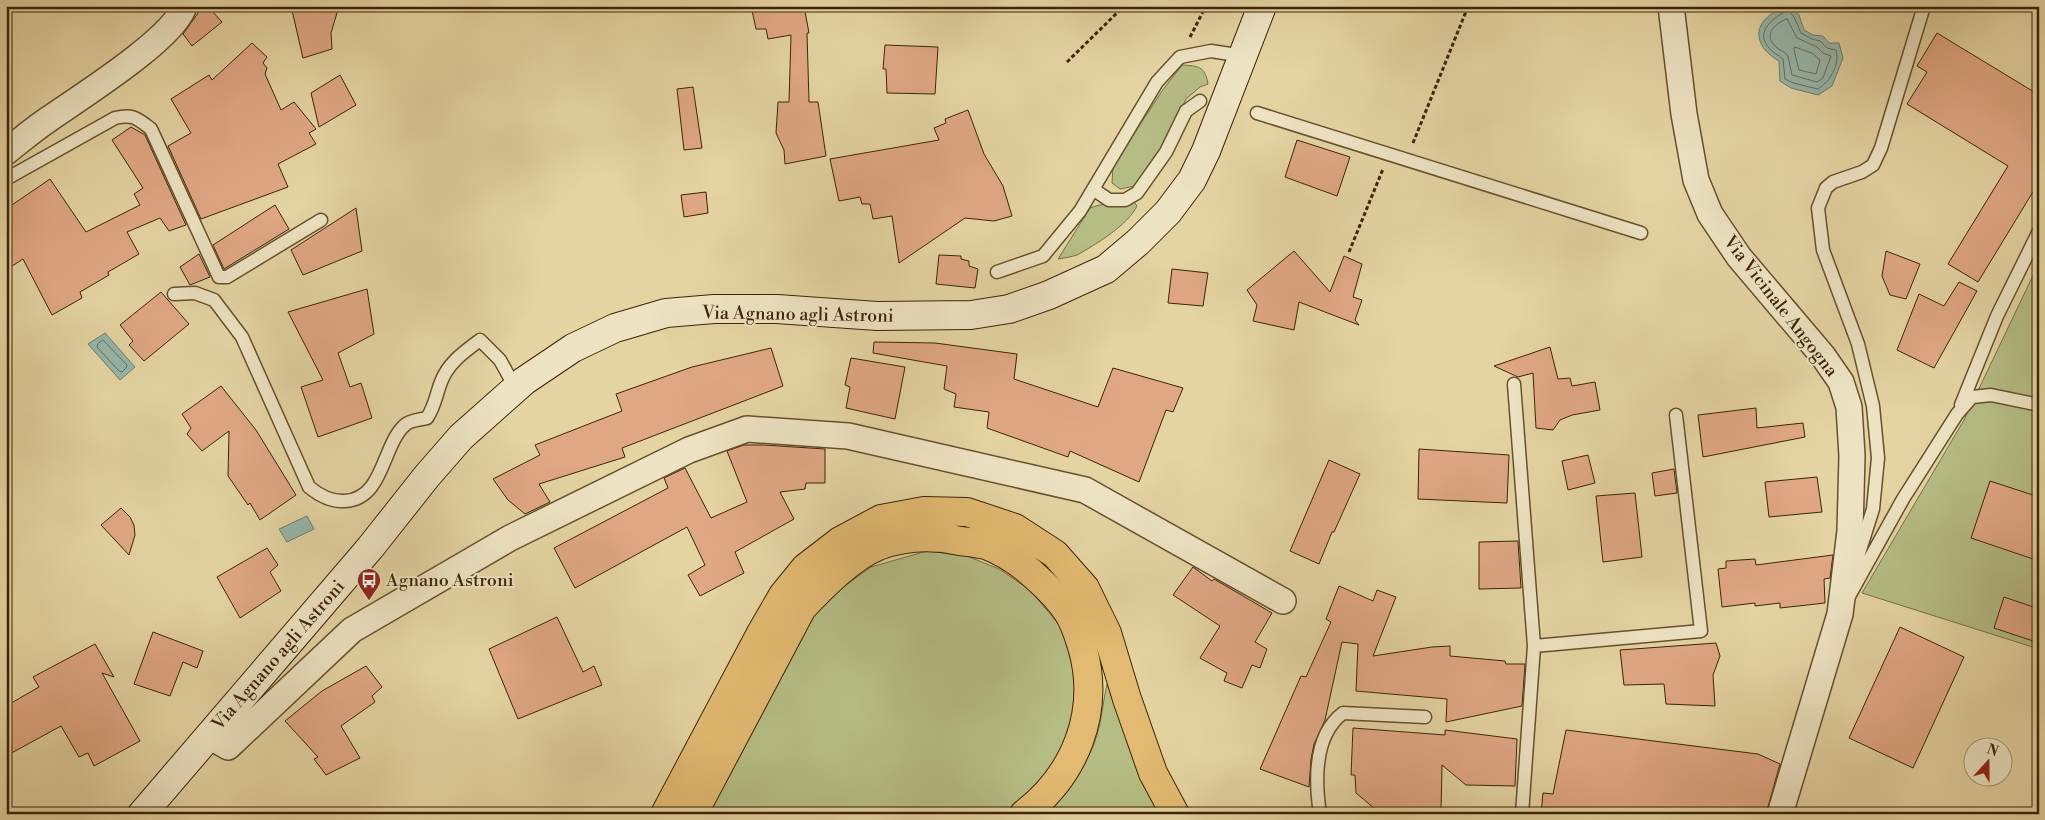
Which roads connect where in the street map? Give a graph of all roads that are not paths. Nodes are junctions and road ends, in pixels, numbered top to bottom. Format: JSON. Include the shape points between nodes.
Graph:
{"nodes":[{"id":1,"x":184,"y":6,"type":"edge"},
{"id":2,"x":1262,"y":6,"type":"edge"},
{"id":3,"x":1671,"y":6,"type":"edge"},
{"id":4,"x":1924,"y":6,"type":"edge"},
{"id":5,"x":1243,"y":56,"type":"junction"},
{"id":6,"x":1200,"y":101,"type":"dead end"},
{"id":7,"x":1257,"y":113,"type":"dead end"},
{"id":8,"x":6,"y":152,"type":"edge"},
{"id":9,"x":6,"y":179,"type":"edge"},
{"id":10,"x":1093,"y":189,"type":"junction"},
{"id":11,"x":321,"y":220,"type":"dead end"},
{"id":12,"x":2039,"y":231,"type":"edge"},
{"id":13,"x":1641,"y":233,"type":"dead end"},
{"id":14,"x":997,"y":272,"type":"dead end"},
{"id":15,"x":174,"y":294,"type":"dead end"},
{"id":16,"x":1514,"y":384,"type":"dead end"},
{"id":17,"x":516,"y":389,"type":"junction"},
{"id":18,"x":2039,"y":405,"type":"edge"},
{"id":19,"x":1957,"y":414,"type":"junction"},
{"id":20,"x":1676,"y":415,"type":"dead end"},
{"id":21,"x":1283,"y":601,"type":"dead end"},
{"id":22,"x":1840,"y":614,"type":"junction"},
{"id":23,"x":1534,"y":646,"type":"junction"},
{"id":24,"x":1425,"y":717,"type":"dead end"},
{"id":25,"x":209,"y":736,"type":"junction"},
{"id":26,"x":699,"y":774,"type":"junction"},
{"id":27,"x":142,"y":814,"type":"edge"},
{"id":28,"x":665,"y":814,"type":"edge"},
{"id":29,"x":693,"y":814,"type":"edge"},
{"id":30,"x":1024,"y":814,"type":"edge"},
{"id":31,"x":1175,"y":814,"type":"edge"},
{"id":32,"x":1320,"y":814,"type":"edge"},
{"id":33,"x":1522,"y":814,"type":"edge"},
{"id":34,"x":1780,"y":814,"type":"edge"}],
"edges":[{"from":1,"to":8,"type":"street","via":[[172,27],[122,69],[46,120]]},
{"from":2,"to":5,"type":"street","name":"Via Agnano agli Astroni"},
{"from":3,"to":22,"type":"street","name":"Via Vicinale Angogna","via":[[1696,180],[1710,214],[1739,257],[1823,356],[1841,382],[1849,407],[1852,456],[1850,532]]},
{"from":4,"to":22,"type":"lane","via":[[1873,165],[1833,182],[1826,188],[1818,208],[1823,250],[1858,344],[1873,406],[1878,458],[1874,508]]},
{"from":5,"to":10,"type":"lane","via":[[1211,51],[1180,57],[1157,82]]},
{"from":5,"to":17,"type":"street","name":"Via Agnano agli Astroni","via":[[1192,180],[1168,212],[1106,269],[1009,309],[971,315],[877,316],[777,309],[666,313],[615,328],[573,348]]},
{"from":6,"to":10,"type":"lane","via":[[1186,110],[1166,152],[1136,192],[1125,200],[1110,200]]},
{"from":7,"to":13,"type":"lane"},
{"from":9,"to":11,"type":"lane","via":[[115,118],[128,115],[151,129],[219,278],[227,278]]},
{"from":10,"to":14,"type":"lane","via":[[1080,211],[1043,256]]},
{"from":12,"to":19,"type":"lane","via":[[1997,316]]},
{"from":15,"to":17,"type":"lane","via":[[195,292],[214,300],[242,336],[309,487],[328,499],[350,500],[366,492],[376,480],[397,432],[407,422],[427,418],[453,361],[480,340],[500,360]]},
{"from":16,"to":23,"type":"lane"},
{"from":17,"to":25,"type":"street","name":"Via Agnano agli Astroni","via":[[461,437]]},
{"from":18,"to":19,"type":"lane","via":[[1991,395],[1972,397]]},
{"from":19,"to":22,"type":"lane","via":[[1903,499]]},
{"from":20,"to":23,"type":"lane","via":[[1701,631]]},
{"from":21,"to":25,"type":"street","via":[[1085,490],[848,436],[747,428],[689,450],[510,538],[352,630],[228,747]]},
{"from":22,"to":34,"type":"street","name":"Via Vicinale Angogna"},
{"from":23,"to":33,"type":"lane"},
{"from":24,"to":32,"type":"lane","via":[[1343,713],[1333,721],[1326,731],[1318,764]]},
{"from":25,"to":27,"type":"street","name":"Via Agnano agli Astroni"},
{"from":26,"to":28,"type":"highway"},
{"from":26,"to":29,"type":"highway"},
{"from":26,"to":30,"type":"highway","via":[[802,608],[823,586],[877,547],[911,537],[947,538],[986,546],[1024,566],[1051,590],[1068,613],[1080,640],[1087,667],[1089,696],[1084,728],[1062,775],[1051,790]]},
{"from":26,"to":31,"type":"highway","via":[[761,633],[783,595],[805,568],[840,541],[881,519],[924,511],[967,512],[1015,528],[1055,554],[1085,588],[1108,633],[1153,773]]}]}
